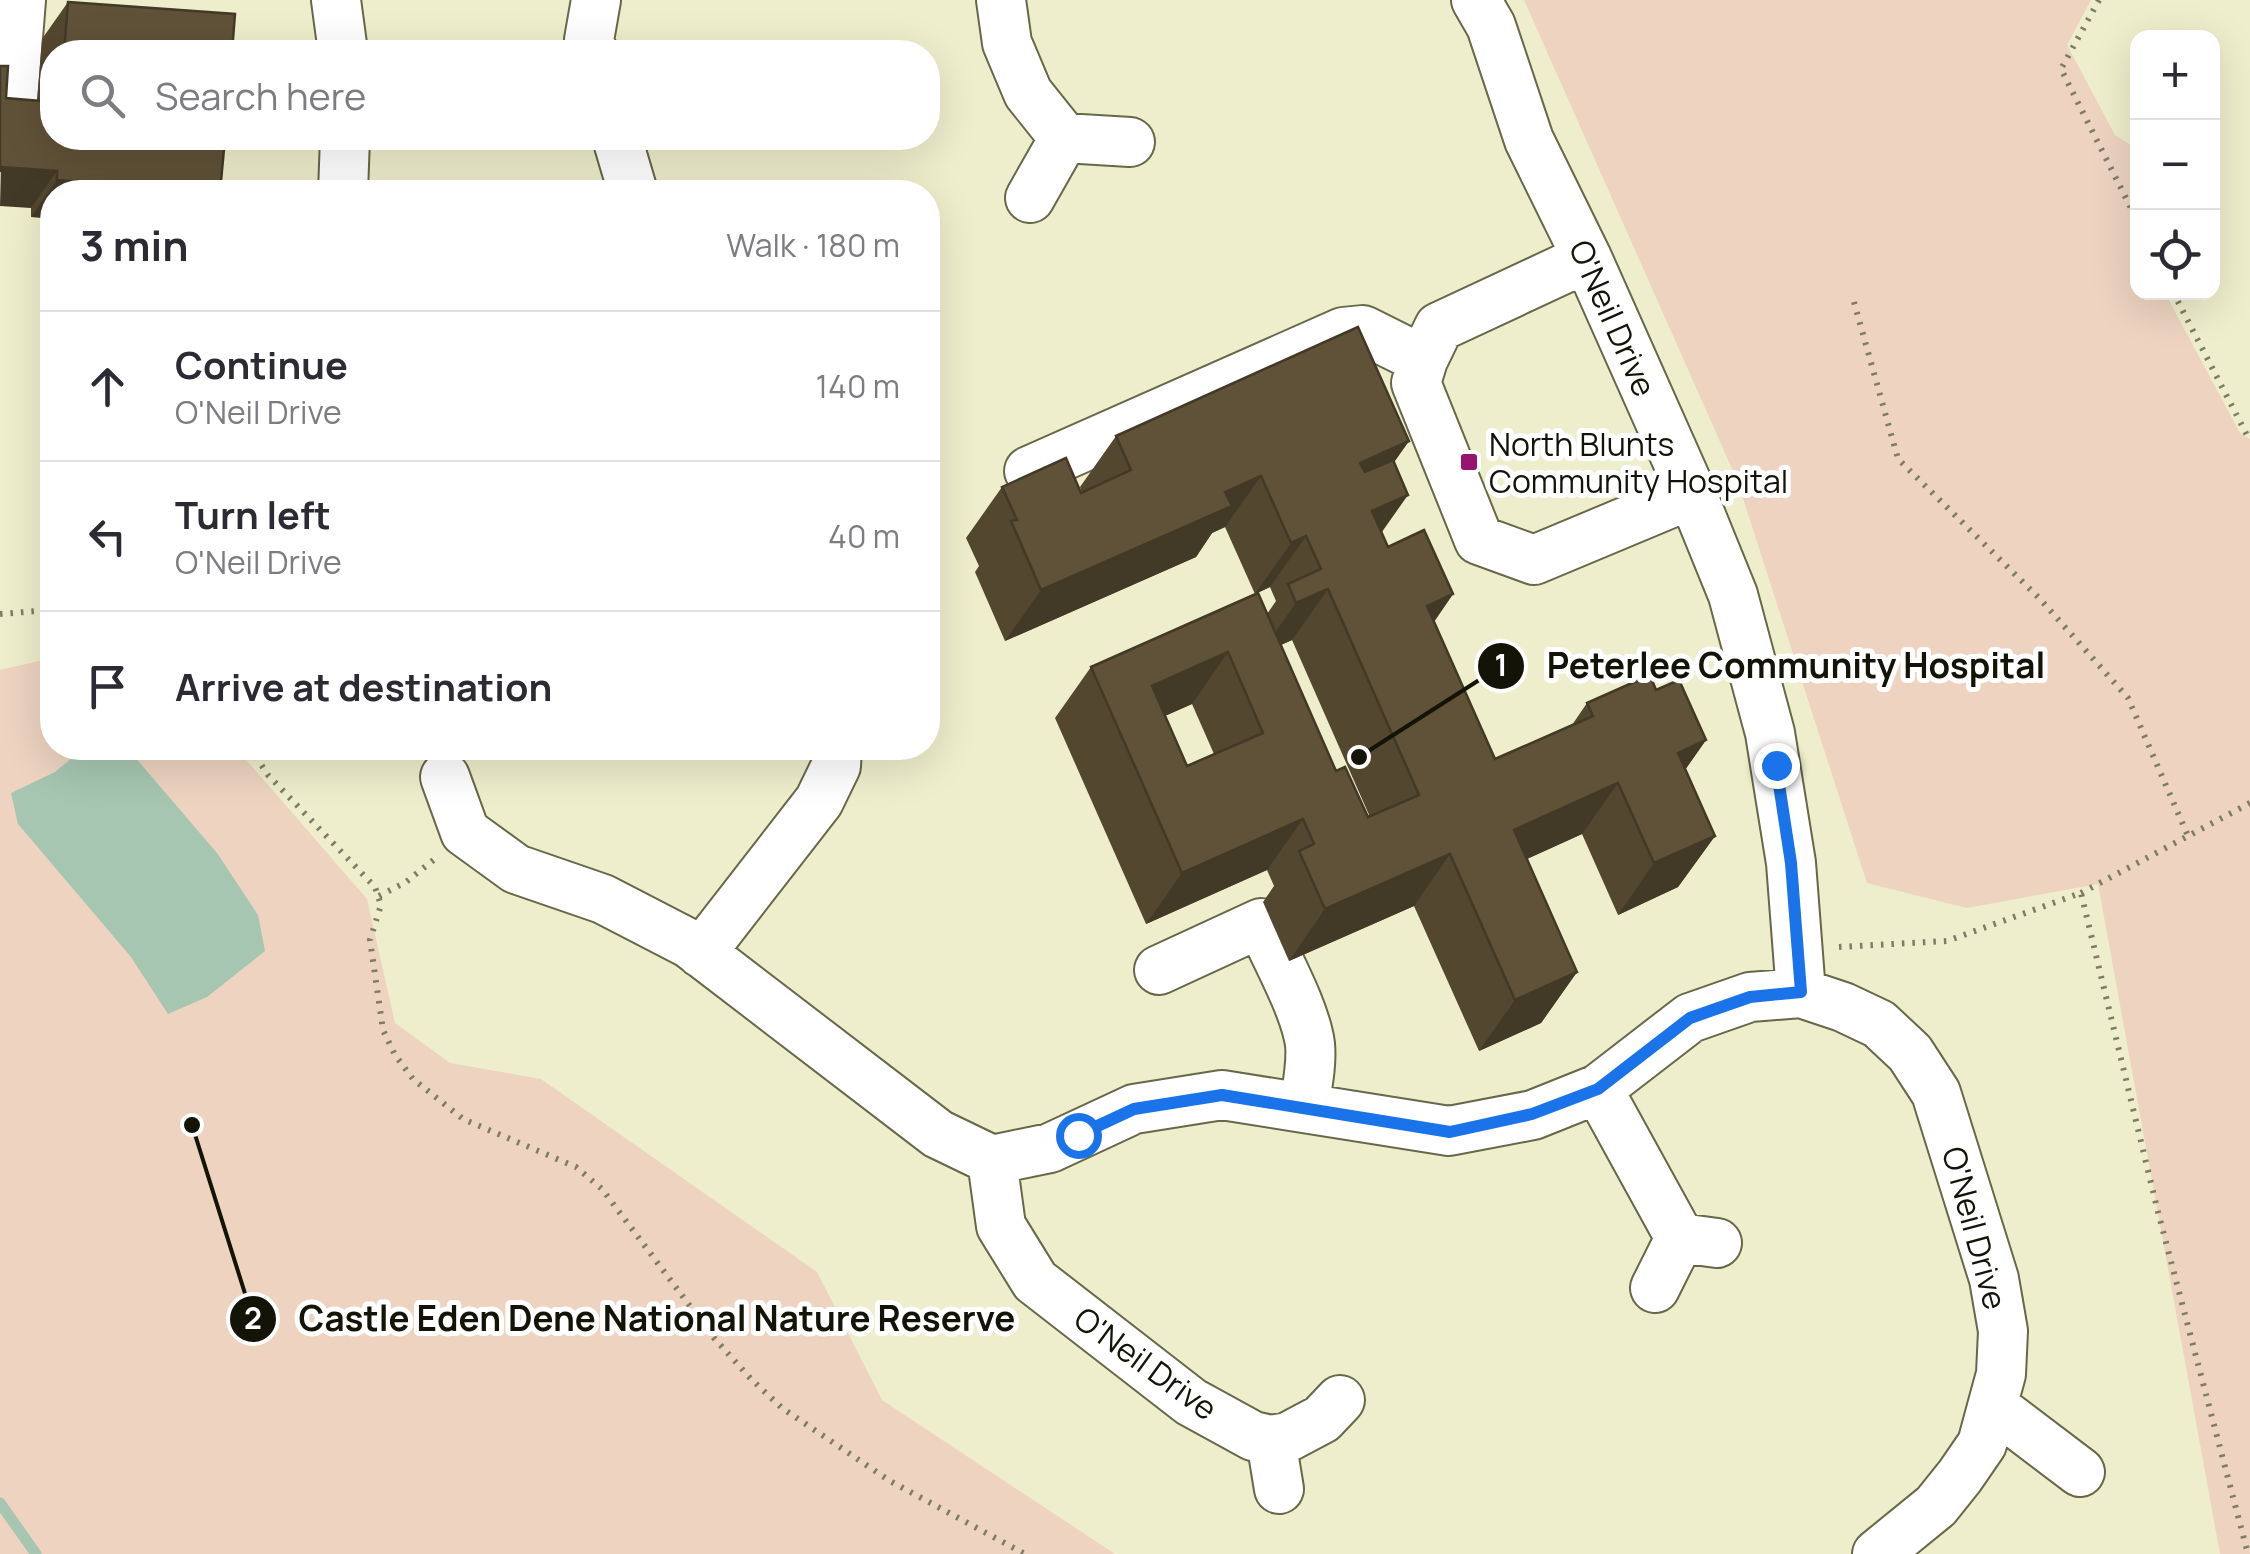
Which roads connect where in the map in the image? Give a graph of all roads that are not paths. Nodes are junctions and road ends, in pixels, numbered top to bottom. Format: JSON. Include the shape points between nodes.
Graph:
{"nodes":[{"id":1,"x":21,"y":0,"type":"edge"},
{"id":2,"x":336,"y":0,"type":"edge"},
{"id":3,"x":596,"y":0,"type":"edge"},
{"id":4,"x":1000,"y":0,"type":"edge"},
{"id":5,"x":1476,"y":0,"type":"edge"},
{"id":6,"x":341,"y":40,"type":"edge"},
{"id":7,"x":589,"y":40,"type":"edge"},
{"id":8,"x":10,"y":138,"type":"edge"},
{"id":9,"x":1064,"y":138,"type":"junction"},
{"id":10,"x":1130,"y":142,"type":"dead end"},
{"id":11,"x":344,"y":150,"type":"edge"},
{"id":12,"x":621,"y":150,"type":"edge"},
{"id":13,"x":343,"y":180,"type":"edge"},
{"id":14,"x":630,"y":180,"type":"edge"},
{"id":15,"x":1030,"y":198,"type":"dead end"},
{"id":16,"x":1587,"y":258,"type":"junction"},
{"id":17,"x":1423,"y":360,"type":"junction"},
{"id":18,"x":1029,"y":470,"type":"edge"},
{"id":19,"x":1692,"y":494,"type":"junction"},
{"id":20,"x":836,"y":760,"type":"edge"},
{"id":21,"x":446,"y":777,"type":"dead end"},
{"id":22,"x":701,"y":953,"type":"junction"},
{"id":23,"x":1159,"y":970,"type":"dead end"},
{"id":24,"x":1799,"y":971,"type":"junction"},
{"id":25,"x":1598,"y":1089,"type":"junction"},
{"id":26,"x":1304,"y":1108,"type":"junction"},
{"id":27,"x":992,"y":1160,"type":"junction"},
{"id":28,"x":1655,"y":1288,"type":"dead end"},
{"id":29,"x":1340,"y":1400,"type":"dead end"},
{"id":30,"x":1993,"y":1406,"type":"junction"},
{"id":31,"x":1271,"y":1440,"type":"junction"},
{"id":32,"x":2080,"y":1472,"type":"dead end"},
{"id":33,"x":1278,"y":1489,"type":"dead end"},
{"id":34,"x":1877,"y":1554,"type":"edge"}],
"edges":[{"from":1,"to":8,"type":"street"},
{"from":2,"to":6,"type":"street"},
{"from":3,"to":7,"type":"street"},
{"from":4,"to":9,"type":"street","via":[[1007,43],[1028,93]]},
{"from":5,"to":16,"type":"street","name":"O'Neil Drive","via":[[1529,140]]},
{"from":9,"to":10,"type":"street"},
{"from":9,"to":15,"type":"street"},
{"from":11,"to":13,"type":"street"},
{"from":12,"to":14,"type":"street"},
{"from":16,"to":17,"type":"street","via":[[1440,326]]},
{"from":16,"to":19,"type":"street","name":"O'Neil Drive"},
{"from":17,"to":18,"type":"street","via":[[1363,330],[1343,332]]},
{"from":17,"to":19,"type":"street","via":[[1416,383],[1479,540],[1534,560]]},
{"from":19,"to":24,"type":"street","name":"O'Neil Drive","via":[[1732,595],[1770,732],[1791,863]]},
{"from":20,"to":22,"type":"street","via":[[819,801]]},
{"from":21,"to":22,"type":"street","via":[[465,832],[516,868],[603,899]]},
{"from":22,"to":27,"type":"street","via":[[938,1134]]},
{"from":23,"to":26,"type":"street","via":[[1261,924],[1310,1040]]},
{"from":24,"to":25,"type":"street","name":"O'Neil Drive","via":[[1690,1018]]},
{"from":24,"to":30,"type":"street","name":"O'Neil Drive","via":[[1843,1007],[1878,1024],[1910,1053],[1936,1093],[1994,1279],[2003,1331]]},
{"from":25,"to":26,"type":"street","name":"O'Neil Drive","via":[[1532,1114],[1450,1132]]},
{"from":25,"to":28,"type":"street","via":[[1698,1241]]},
{"from":26,"to":27,"type":"street","name":"O'Neil Drive","via":[[1222,1095],[1134,1109],[1050,1148]]},
{"from":27,"to":31,"type":"street","name":"O'Neil Drive","via":[[1001,1226],[1035,1282],[1191,1402]]},
{"from":29,"to":31,"type":"street","via":[[1322,1419]]},
{"from":30,"to":32,"type":"street"},
{"from":30,"to":34,"type":"street","name":"O'Neil Drive","via":[[1982,1444],[1960,1476],[1936,1506]]},
{"from":31,"to":33,"type":"street"}]}
